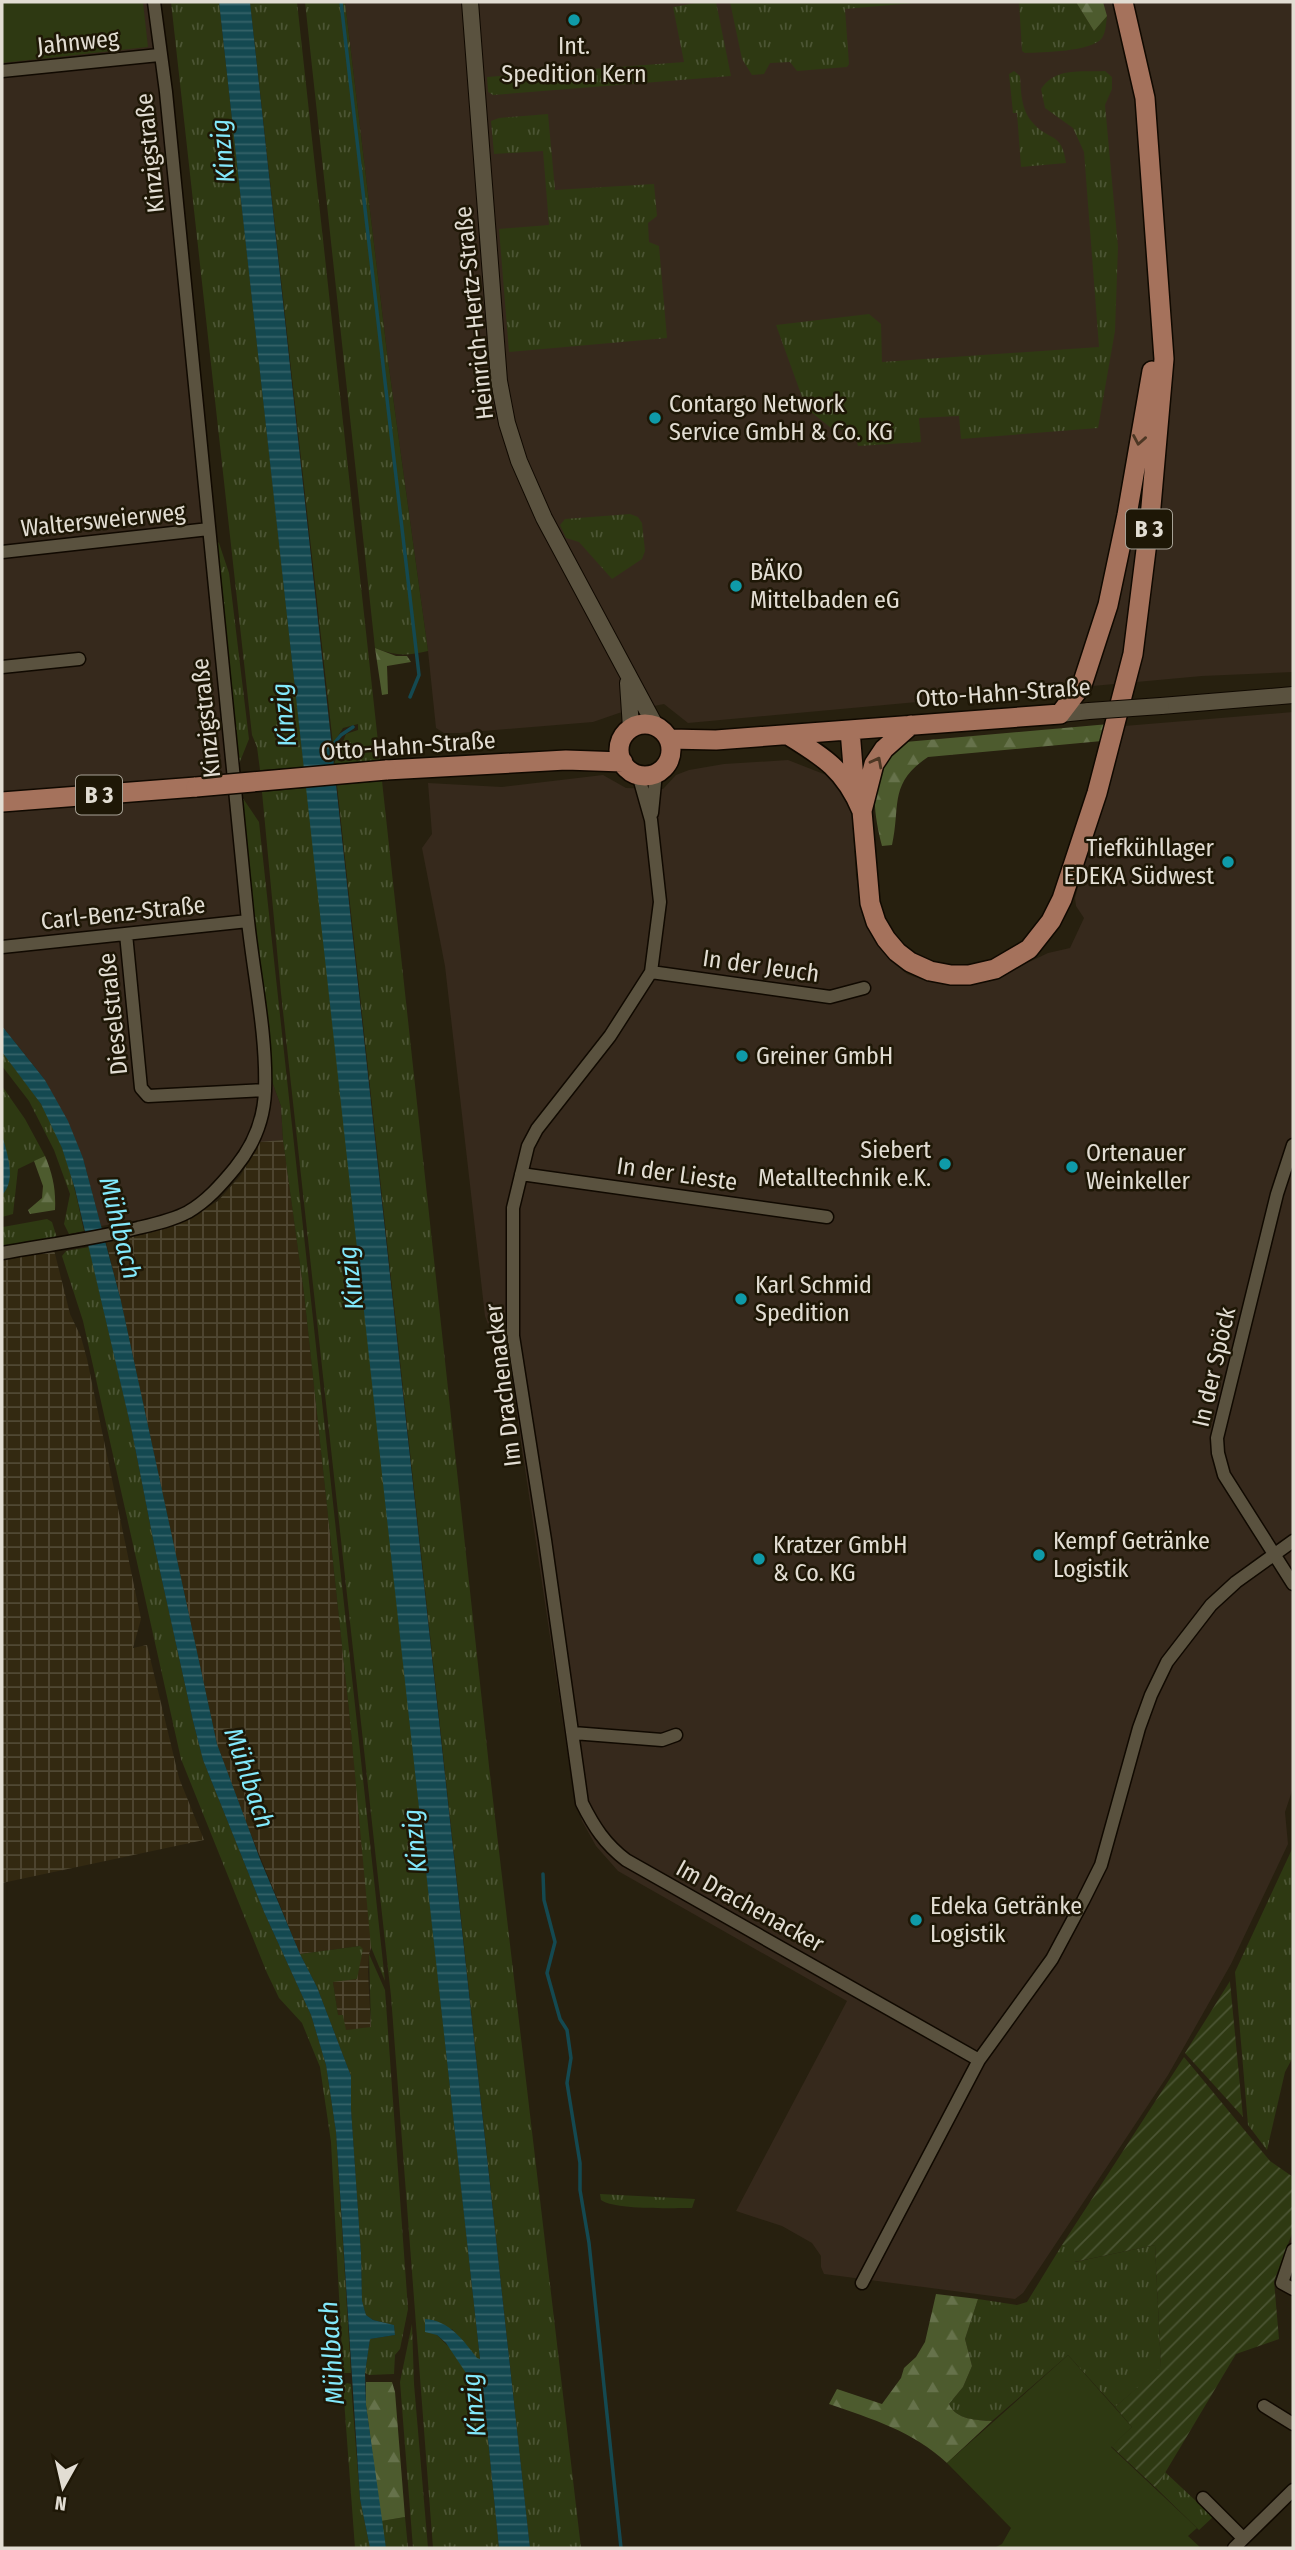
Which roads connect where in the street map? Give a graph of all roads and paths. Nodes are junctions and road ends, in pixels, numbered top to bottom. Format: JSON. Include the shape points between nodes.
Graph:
{"nodes":[{"id":1,"x":154,"y":2,"type":"edge"},
{"id":2,"x":470,"y":2,"type":"edge"},
{"id":3,"x":1122,"y":2,"type":"edge"},
{"id":4,"x":159,"y":55,"type":"junction"},
{"id":5,"x":2,"y":71,"type":"edge"},
{"id":6,"x":1161,"y":325,"type":"junction"},
{"id":7,"x":209,"y":529,"type":"junction"},
{"id":8,"x":2,"y":551,"type":"edge"},
{"id":9,"x":79,"y":659,"type":"dead end"},
{"id":10,"x":2,"y":667,"type":"edge"},
{"id":11,"x":627,"y":677,"type":"junction"},
{"id":12,"x":1293,"y":695,"type":"edge"},
{"id":13,"x":1060,"y":714,"type":"junction"},
{"id":14,"x":911,"y":725,"type":"junction"},
{"id":15,"x":850,"y":730,"type":"junction"},
{"id":16,"x":788,"y":735,"type":"junction"},
{"id":17,"x":665,"y":740,"type":"junction"},
{"id":18,"x":633,"y":756,"type":"junction"},
{"id":19,"x":2,"y":801,"type":"edge"},
{"id":20,"x":858,"y":802,"type":"junction"},
{"id":21,"x":248,"y":921,"type":"junction"},
{"id":22,"x":126,"y":934,"type":"junction"},
{"id":23,"x":2,"y":947,"type":"edge"},
{"id":24,"x":651,"y":972,"type":"junction"},
{"id":25,"x":864,"y":988,"type":"dead end"},
{"id":26,"x":265,"y":1090,"type":"junction"},
{"id":27,"x":1293,"y":1145,"type":"edge"},
{"id":28,"x":521,"y":1174,"type":"junction"},
{"id":29,"x":827,"y":1217,"type":"dead end"},
{"id":30,"x":2,"y":1253,"type":"edge"},
{"id":31,"x":1293,"y":1541,"type":"edge"},
{"id":32,"x":1273,"y":1553,"type":"junction"},
{"id":33,"x":1293,"y":1584,"type":"edge"},
{"id":34,"x":573,"y":1733,"type":"junction"},
{"id":35,"x":677,"y":1735,"type":"dead end"},
{"id":36,"x":979,"y":2060,"type":"junction"},
{"id":37,"x":1293,"y":2250,"type":"edge"},
{"id":38,"x":862,"y":2283,"type":"dead end"},
{"id":39,"x":1293,"y":2289,"type":"edge"},
{"id":40,"x":1264,"y":2406,"type":"dead end"},
{"id":41,"x":1293,"y":2424,"type":"edge"},
{"id":42,"x":1293,"y":2490,"type":"edge"},
{"id":43,"x":1203,"y":2498,"type":"dead end"},
{"id":44,"x":1239,"y":2543,"type":"edge"}],
"edges":[{"from":1,"to":4,"type":"street","name":"Kinzigstraße"},
{"from":2,"to":11,"type":"street","name":"Heinrich-Hertz-Straße","via":[[499,381],[507,423],[544,518]]},
{"from":3,"to":6,"type":"main road","number":"B 3","via":[[1153,188]]},
{"from":4,"to":5,"type":"street","name":"Jahnweg"},
{"from":4,"to":7,"type":"street","name":"Kinzigstraße"},
{"from":6,"to":13,"type":"main road","number":"B 3","one_way":true,"via":[[1108,605],[1082,685]]},
{"from":6,"to":20,"type":"main road","number":"B 3","via":[[1164,359],[1133,654],[1097,793],[1051,921],[1030,949],[995,969],[951,975],[910,962],[886,939],[873,912]]},
{"from":7,"to":8,"type":"street","name":"Waltersweierweg"},
{"from":7,"to":21,"type":"street","name":"Kinzigstraße"},
{"from":9,"to":10,"type":"street"},
{"from":11,"to":17,"type":"street","name":"Heinrich-Hertz-Straße"},
{"from":11,"to":18,"type":"street","name":"Heinrich-Hertz-Straße"},
{"from":12,"to":13,"type":"street","name":"Otto-Hahn-Straße","bridge":true},
{"from":13,"to":14,"type":"main road","name":"Otto-Hahn-Straße","number":"B 3"},
{"from":14,"to":15,"type":"main road","name":"Otto-Hahn-Straße","number":"B 3"},
{"from":20,"to":14,"type":"main road","number":"B 3","one_way":true,"via":[[874,764]]},
{"from":15,"to":16,"type":"main road","name":"Otto-Hahn-Straße","number":"B 3"},
{"from":15,"to":20,"type":"main road","number":"B 3"},
{"from":16,"to":17,"type":"main road","name":"Otto-Hahn-Straße","number":"B 3"},
{"from":16,"to":20,"type":"main road","via":[[835,767]]},
{"from":17,"to":18,"type":"main road","via":[[667,764]]},
{"from":17,"to":18,"type":"main road","name":"Otto-Hahn-Straße","number":"B 3","via":[[646,724]]},
{"from":18,"to":19,"type":"main road","name":"Otto-Hahn-Straße","number":"B 3","bridge":true,"via":[[386,770]]},
{"from":18,"to":24,"type":"street","name":"Im Drachenacker","via":[[651,820],[660,902]]},
{"from":21,"to":22,"type":"street","name":"Carl-Benz-Straße"},
{"from":21,"to":26,"type":"street","name":"Kinzigstraße"},
{"from":22,"to":23,"type":"street","name":"Carl-Benz-Straße"},
{"from":22,"to":26,"type":"street","name":"Dieselstraße","via":[[141,1088],[148,1096]]},
{"from":24,"to":25,"type":"street","name":"In der Jeuch","via":[[830,997]]},
{"from":24,"to":28,"type":"street","name":"Im Drachenacker","via":[[610,1035],[537,1129]]},
{"from":26,"to":30,"type":"street","name":"Kinzigstraße","via":[[254,1141],[209,1197],[188,1212],[80,1241]]},
{"from":27,"to":32,"type":"street","name":"In der Spöck","via":[[1217,1438],[1224,1475]]},
{"from":28,"to":29,"type":"street","name":"In der Lieste"},
{"from":28,"to":34,"type":"street","name":"Im Drachenacker","via":[[513,1208],[513,1336]]},
{"from":31,"to":32,"type":"street"},
{"from":32,"to":33,"type":"street","name":"In der Spöck"},
{"from":32,"to":36,"type":"street","via":[[1211,1605],[1167,1662],[1139,1728],[1101,1865],[1052,1959]]},
{"from":34,"to":35,"type":"street","via":[[662,1740]]},
{"from":34,"to":36,"type":"street","name":"Im Drachenacker","via":[[582,1803],[611,1849]]},
{"from":36,"to":38,"type":"street"},
{"from":37,"to":39,"type":"street","via":[[1282,2283]]},
{"from":40,"to":41,"type":"street"},
{"from":42,"to":44,"type":"street"},
{"from":43,"to":44,"type":"street"}]}
